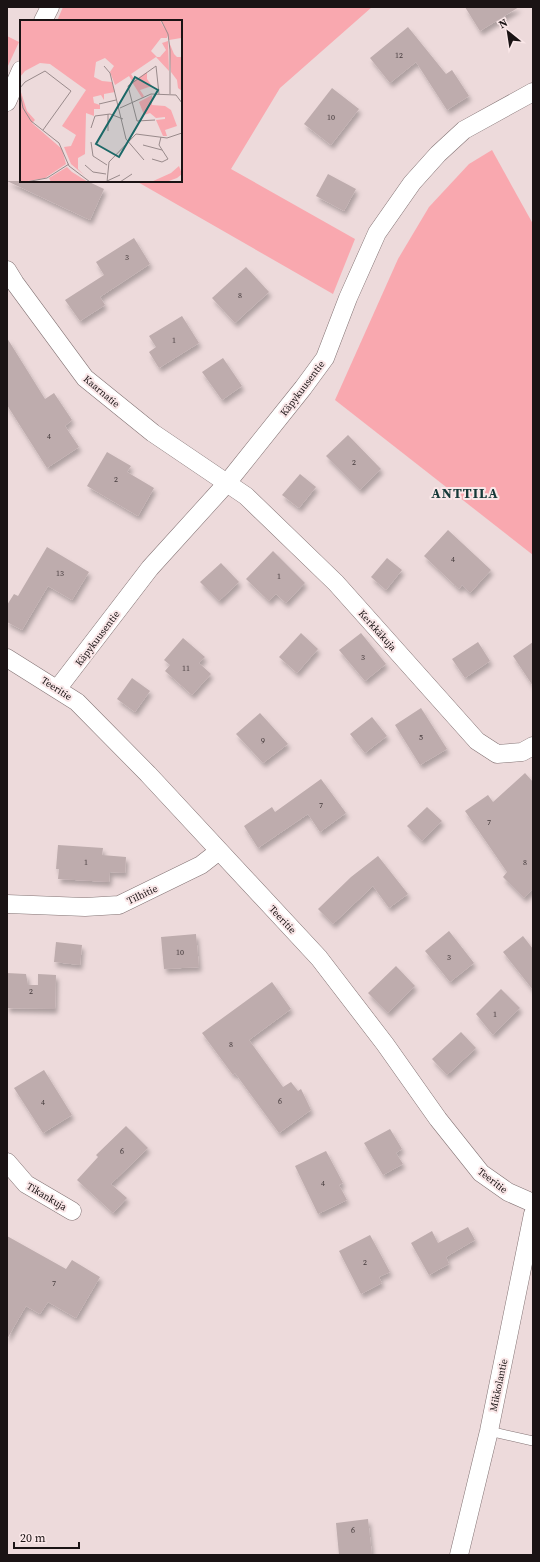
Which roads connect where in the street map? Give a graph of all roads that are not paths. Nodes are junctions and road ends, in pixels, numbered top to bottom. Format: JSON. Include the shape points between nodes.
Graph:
{"nodes":[{"id":1,"x":50,"y":7,"type":"edge"},
{"id":2,"x":44,"y":20,"type":"edge"},
{"id":3,"x":20,"y":72,"type":"edge"},
{"id":4,"x":533,"y":92,"type":"edge"},
{"id":5,"x":7,"y":102,"type":"edge"},
{"id":6,"x":7,"y":270,"type":"edge"},
{"id":7,"x":227,"y":483,"type":"junction"},
{"id":8,"x":7,"y":658,"type":"edge"},
{"id":9,"x":58,"y":688,"type":"junction"},
{"id":10,"x":533,"y":746,"type":"edge"},
{"id":11,"x":219,"y":850,"type":"junction"},
{"id":12,"x":7,"y":904,"type":"edge"},
{"id":13,"x":7,"y":1162,"type":"edge"},
{"id":14,"x":533,"y":1203,"type":"edge"},
{"id":15,"x":72,"y":1211,"type":"dead end"},
{"id":16,"x":533,"y":1214,"type":"edge"},
{"id":17,"x":489,"y":1431,"type":"junction"},
{"id":18,"x":533,"y":1441,"type":"edge"},
{"id":19,"x":459,"y":1555,"type":"edge"}],
"edges":[{"from":1,"to":2,"type":"street"},
{"from":3,"to":5,"type":"street"},
{"from":4,"to":7,"type":"street","name":"Käpykuusentie","via":[[464,130],[412,183],[377,234],[325,358]]},
{"from":6,"to":7,"type":"street","name":"Kaarnatie","via":[[85,378],[153,433]]},
{"from":7,"to":9,"type":"street","name":"Käpykuusentie","via":[[150,568]]},
{"from":7,"to":10,"type":"street","name":"Kerkkäkuja","via":[[246,496],[336,583],[476,741],[497,754],[522,752]]},
{"from":8,"to":9,"type":"street","name":"Teeritie"},
{"from":9,"to":11,"type":"street","name":"Teeritie","via":[[77,702]]},
{"from":11,"to":12,"type":"street","name":"Tilhitie","via":[[201,865],[119,905],[84,907]]},
{"from":11,"to":14,"type":"street","name":"Teeritie","via":[[319,958],[481,1173],[508,1192]]},
{"from":13,"to":15,"type":"street","name":"Tikankuja","via":[[26,1184]]},
{"from":16,"to":17,"type":"street","name":"Mikkolantie"},
{"from":17,"to":18,"type":"lane"},
{"from":17,"to":19,"type":"street","name":"Mikkolantie"}]}
